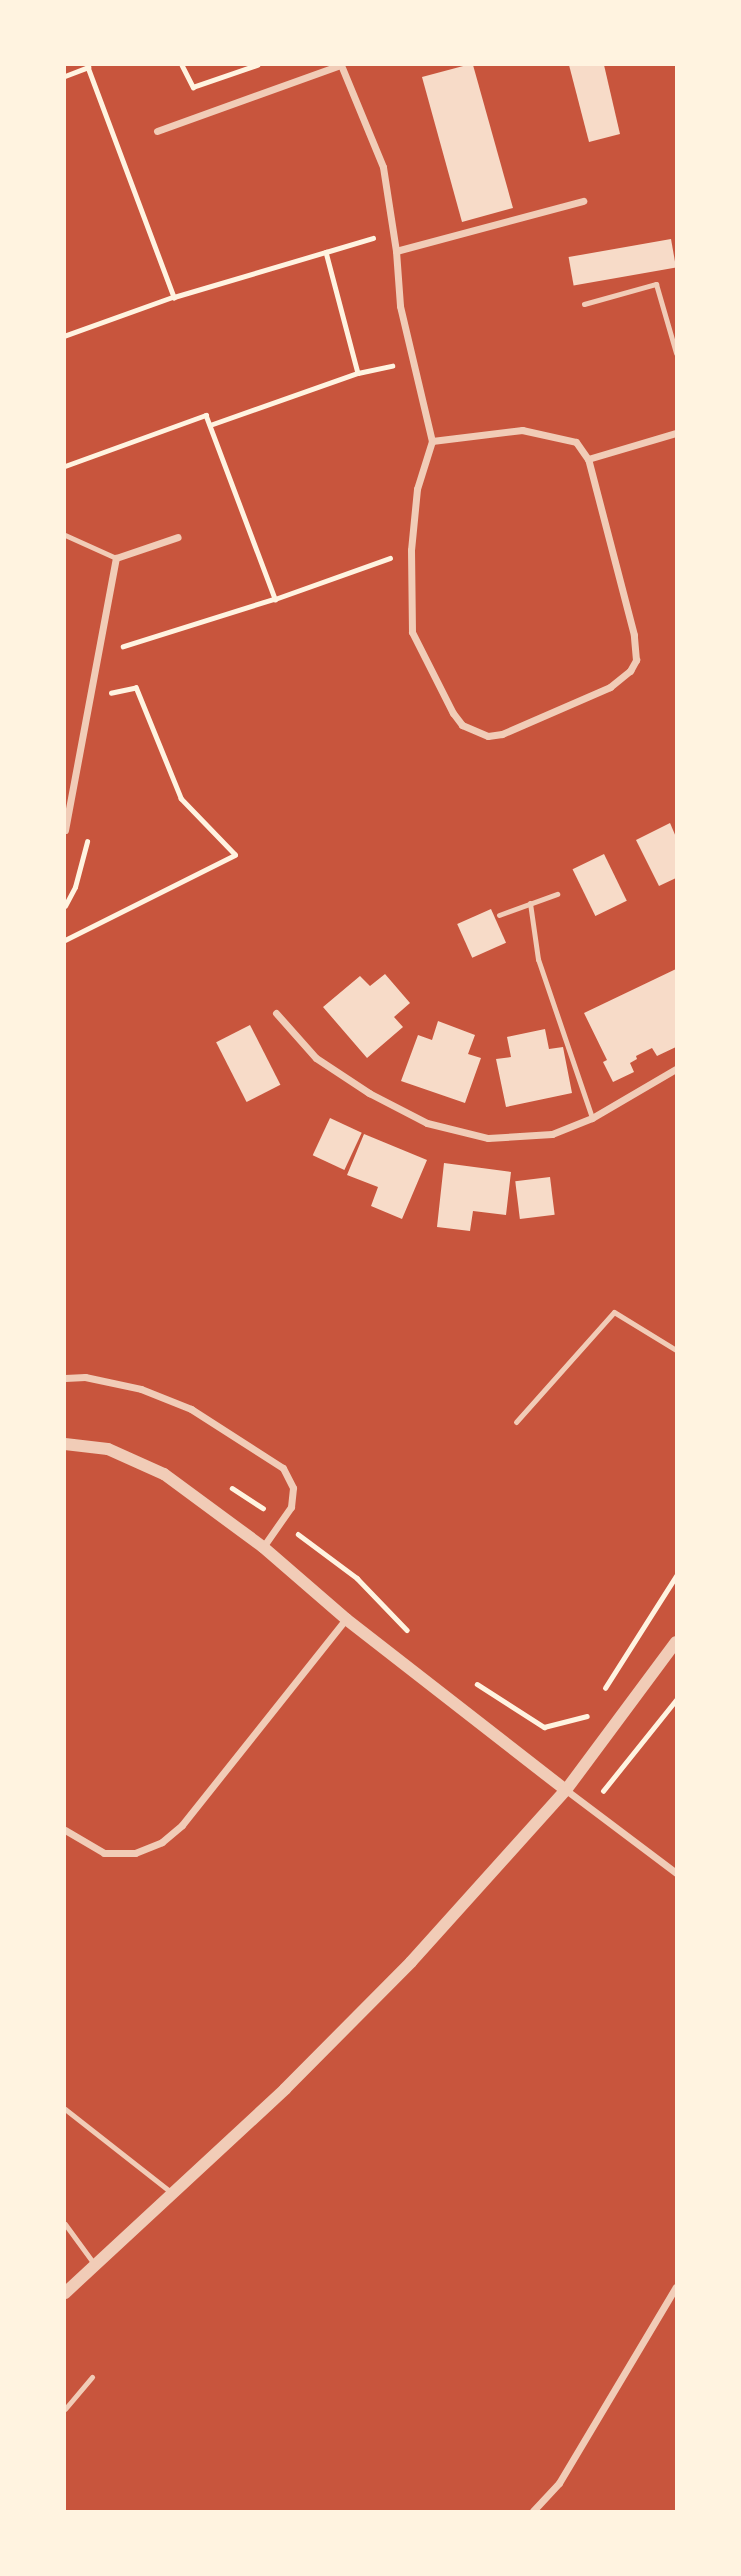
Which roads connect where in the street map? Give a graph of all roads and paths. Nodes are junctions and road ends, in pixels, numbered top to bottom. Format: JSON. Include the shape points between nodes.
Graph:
{"nodes":[{"id":1,"x":95,"y":65,"type":"edge"},
{"id":2,"x":181,"y":65,"type":"edge"},
{"id":3,"x":257,"y":65,"type":"edge"},
{"id":4,"x":340,"y":65,"type":"edge"},
{"id":5,"x":88,"y":67,"type":"junction"},
{"id":6,"x":65,"y":76,"type":"edge"},
{"id":7,"x":157,"y":131,"type":"dead end"},
{"id":8,"x":583,"y":201,"type":"dead end"},
{"id":9,"x":393,"y":232,"type":"junction"},
{"id":10,"x":327,"y":251,"type":"junction"},
{"id":11,"x":396,"y":251,"type":"junction"},
{"id":12,"x":174,"y":297,"type":"junction"},
{"id":13,"x":584,"y":304,"type":"dead end"},
{"id":14,"x":65,"y":336,"type":"edge"},
{"id":15,"x":676,"y":353,"type":"edge"},
{"id":16,"x":414,"y":361,"type":"junction"},
{"id":17,"x":358,"y":373,"type":"junction"},
{"id":18,"x":210,"y":425,"type":"dead end"},
{"id":19,"x":676,"y":433,"type":"edge"},
{"id":20,"x":432,"y":440,"type":"junction"},
{"id":21,"x":588,"y":458,"type":"junction"},
{"id":22,"x":65,"y":535,"type":"edge"},
{"id":23,"x":178,"y":537,"type":"dead end"},
{"id":24,"x":411,"y":551,"type":"junction"},
{"id":25,"x":116,"y":558,"type":"junction"},
{"id":26,"x":275,"y":599,"type":"dead end"},
{"id":27,"x":104,"y":695,"type":"dead end"},
{"id":28,"x":65,"y":831,"type":"edge"},
{"id":29,"x":87,"y":840,"type":"dead end"},
{"id":30,"x":556,"y":894,"type":"dead end"},
{"id":31,"x":530,"y":904,"type":"junction"},
{"id":32,"x":65,"y":906,"type":"edge"},
{"id":33,"x":499,"y":915,"type":"dead end"},
{"id":34,"x":65,"y":940,"type":"edge"},
{"id":35,"x":276,"y":1013,"type":"dead end"},
{"id":36,"x":676,"y":1069,"type":"edge"},
{"id":37,"x":592,"y":1118,"type":"junction"},
{"id":38,"x":676,"y":1350,"type":"edge"},
{"id":39,"x":65,"y":1378,"type":"edge"},
{"id":40,"x":516,"y":1422,"type":"dead end"},
{"id":41,"x":65,"y":1444,"type":"edge"},
{"id":42,"x":229,"y":1487,"type":"dead end"},
{"id":43,"x":281,"y":1521,"type":"junction"},
{"id":44,"x":263,"y":1547,"type":"junction"},
{"id":45,"x":676,"y":1576,"type":"edge"},
{"id":46,"x":346,"y":1619,"type":"junction"},
{"id":47,"x":410,"y":1633,"type":"dead end"},
{"id":48,"x":676,"y":1642,"type":"edge"},
{"id":49,"x":474,"y":1682,"type":"dead end"},
{"id":50,"x":603,"y":1692,"type":"dead end"},
{"id":51,"x":676,"y":1700,"type":"edge"},
{"id":52,"x":588,"y":1716,"type":"dead end"},
{"id":53,"x":566,"y":1790,"type":"junction"},
{"id":54,"x":589,"y":1808,"type":"junction"},
{"id":55,"x":65,"y":1830,"type":"edge"},
{"id":56,"x":676,"y":1872,"type":"edge"},
{"id":57,"x":65,"y":2109,"type":"edge"},
{"id":58,"x":172,"y":2193,"type":"junction"},
{"id":59,"x":65,"y":2224,"type":"edge"},
{"id":60,"x":95,"y":2265,"type":"junction"},
{"id":61,"x":676,"y":2287,"type":"edge"},
{"id":62,"x":65,"y":2293,"type":"edge"},
{"id":63,"x":92,"y":2376,"type":"dead end"},
{"id":64,"x":65,"y":2409,"type":"edge"},
{"id":65,"x":533,"y":2511,"type":"edge"}],
"edges":[{"from":1,"to":5,"type":"path"},
{"from":2,"to":3,"type":"path","via":[[192,87]]},
{"from":4,"to":7,"type":"street"},
{"from":4,"to":9,"type":"street","via":[[383,167]]},
{"from":5,"to":6,"type":"path"},
{"from":5,"to":12,"type":"path"},
{"from":8,"to":11,"type":"street"},
{"from":9,"to":10,"type":"path"},
{"from":9,"to":11,"type":"street"},
{"from":10,"to":12,"type":"path"},
{"from":10,"to":17,"type":"path"},
{"from":11,"to":16,"type":"street","via":[[400,306]]},
{"from":12,"to":14,"type":"path"},
{"from":13,"to":15,"type":"lane","via":[[656,284]]},
{"from":16,"to":17,"type":"path"},
{"from":16,"to":20,"type":"street"},
{"from":17,"to":18,"type":"path"},
{"from":19,"to":21,"type":"street"},
{"from":20,"to":21,"type":"street","via":[[522,430],[576,442]]},
{"from":20,"to":24,"type":"street","via":[[416,489]]},
{"from":21,"to":24,"type":"street","via":[[634,635],[636,660],[610,687],[502,734],[488,736],[462,725],[412,632]]},
{"from":22,"to":25,"type":"lane"},
{"from":23,"to":25,"type":"street"},
{"from":24,"to":26,"type":"path"},
{"from":25,"to":28,"type":"street"},
{"from":27,"to":34,"type":"path","via":[[136,688],[181,799],[235,855]]},
{"from":29,"to":32,"type":"path"},
{"from":30,"to":31,"type":"lane"},
{"from":31,"to":33,"type":"lane"},
{"from":31,"to":37,"type":"lane","via":[[538,959]]},
{"from":35,"to":37,"type":"street","via":[[316,1058],[427,1123],[488,1138],[552,1134]]},
{"from":36,"to":37,"type":"street"},
{"from":38,"to":40,"type":"lane","via":[[614,1312]]},
{"from":39,"to":43,"type":"street","via":[[85,1377],[141,1389],[191,1409],[283,1468],[293,1488],[291,1507]]},
{"from":41,"to":44,"type":"street","via":[[108,1449],[164,1474]]},
{"from":42,"to":43,"type":"path"},
{"from":43,"to":44,"type":"street"},
{"from":43,"to":47,"type":"path","via":[[358,1578]]},
{"from":44,"to":46,"type":"street"},
{"from":45,"to":50,"type":"path"},
{"from":46,"to":53,"type":"street"},
{"from":46,"to":55,"type":"street","via":[[182,1825],[162,1842],[135,1853],[104,1853]]},
{"from":48,"to":53,"type":"street"},
{"from":49,"to":52,"type":"path","via":[[544,1727]]},
{"from":51,"to":54,"type":"path"},
{"from":53,"to":54,"type":"street"},
{"from":53,"to":58,"type":"street","via":[[411,1962]]},
{"from":54,"to":56,"type":"street"},
{"from":57,"to":58,"type":"lane"},
{"from":58,"to":60,"type":"street"},
{"from":59,"to":60,"type":"lane"},
{"from":60,"to":62,"type":"street"},
{"from":61,"to":65,"type":"street","via":[[559,2483]]},
{"from":63,"to":64,"type":"lane"}]}
